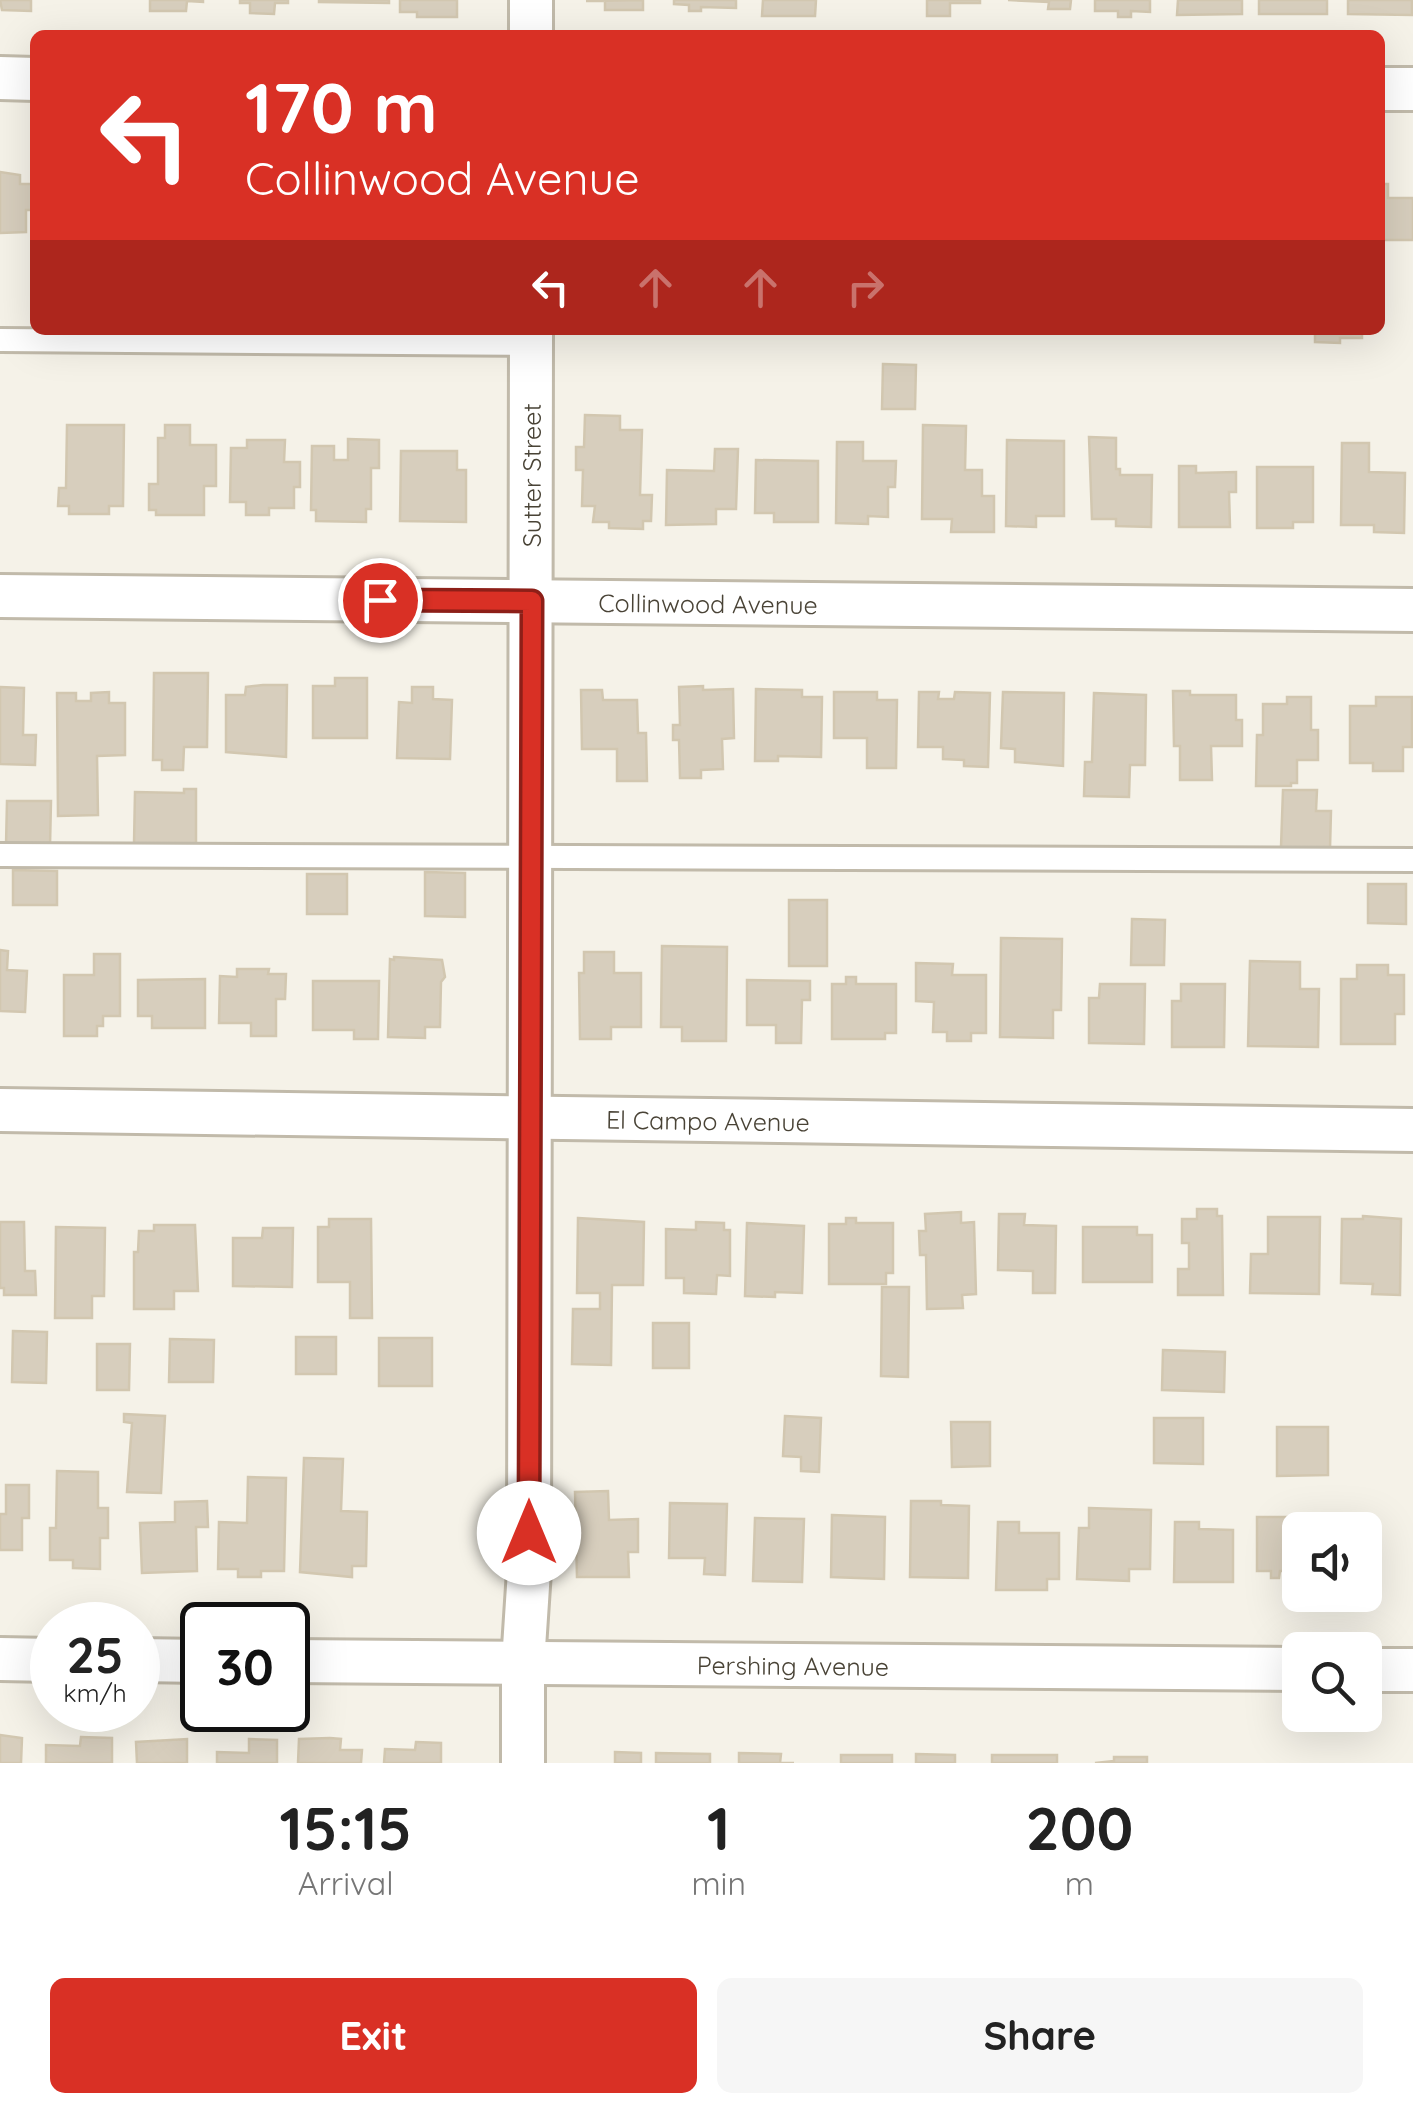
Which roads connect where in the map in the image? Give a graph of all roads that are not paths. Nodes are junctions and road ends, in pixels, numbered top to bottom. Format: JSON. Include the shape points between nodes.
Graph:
{"nodes":[{"id":1,"x":531,"y":0,"type":"edge"},
{"id":2,"x":531,"y":30,"type":"edge"},
{"id":3,"x":0,"y":78,"type":"edge"},
{"id":4,"x":30,"y":79,"type":"edge"},
{"id":5,"x":1385,"y":89,"type":"edge"},
{"id":6,"x":1413,"y":89,"type":"edge"},
{"id":7,"x":531,"y":337,"type":"edge"},
{"id":8,"x":0,"y":340,"type":"edge"},
{"id":9,"x":0,"y":596,"type":"edge"},
{"id":10,"x":532,"y":601,"type":"junction"},
{"id":11,"x":1413,"y":610,"type":"edge"},
{"id":12,"x":0,"y":854,"type":"edge"},
{"id":13,"x":531,"y":857,"type":"junction"},
{"id":14,"x":1413,"y":860,"type":"edge"},
{"id":15,"x":0,"y":1110,"type":"edge"},
{"id":16,"x":531,"y":1117,"type":"junction"},
{"id":17,"x":1413,"y":1130,"type":"edge"},
{"id":18,"x":0,"y":1659,"type":"edge"},
{"id":19,"x":30,"y":1660,"type":"edge"},
{"id":20,"x":310,"y":1662,"type":"edge"},
{"id":21,"x":523,"y":1663,"type":"junction"},
{"id":22,"x":1282,"y":1670,"type":"edge"},
{"id":23,"x":1382,"y":1670,"type":"edge"},
{"id":24,"x":1413,"y":1670,"type":"edge"},
{"id":25,"x":523,"y":1763,"type":"edge"}],
"edges":[{"from":1,"to":2,"type":"street"},
{"from":3,"to":4,"type":"street"},
{"from":5,"to":6,"type":"street"},
{"from":7,"to":8,"type":"lane"},
{"from":7,"to":10,"type":"street","name":"Sutter Street"},
{"from":9,"to":10,"type":"street","name":"Collinwood Avenue"},
{"from":10,"to":11,"type":"street","name":"Collinwood Avenue"},
{"from":10,"to":13,"type":"street","name":"Sutter Street"},
{"from":12,"to":13,"type":"lane"},
{"from":13,"to":14,"type":"lane"},
{"from":13,"to":16,"type":"street","name":"Sutter Street"},
{"from":15,"to":16,"type":"street","name":"El Campo Avenue"},
{"from":16,"to":17,"type":"street","name":"El Campo Avenue"},
{"from":16,"to":21,"type":"street","name":"Sutter Street"},
{"from":18,"to":19,"type":"street"},
{"from":20,"to":21,"type":"street","name":"Pershing Avenue"},
{"from":21,"to":22,"type":"street","name":"Pershing Avenue"},
{"from":21,"to":25,"type":"street","name":"Sutter Street"},
{"from":23,"to":24,"type":"street"}]}
